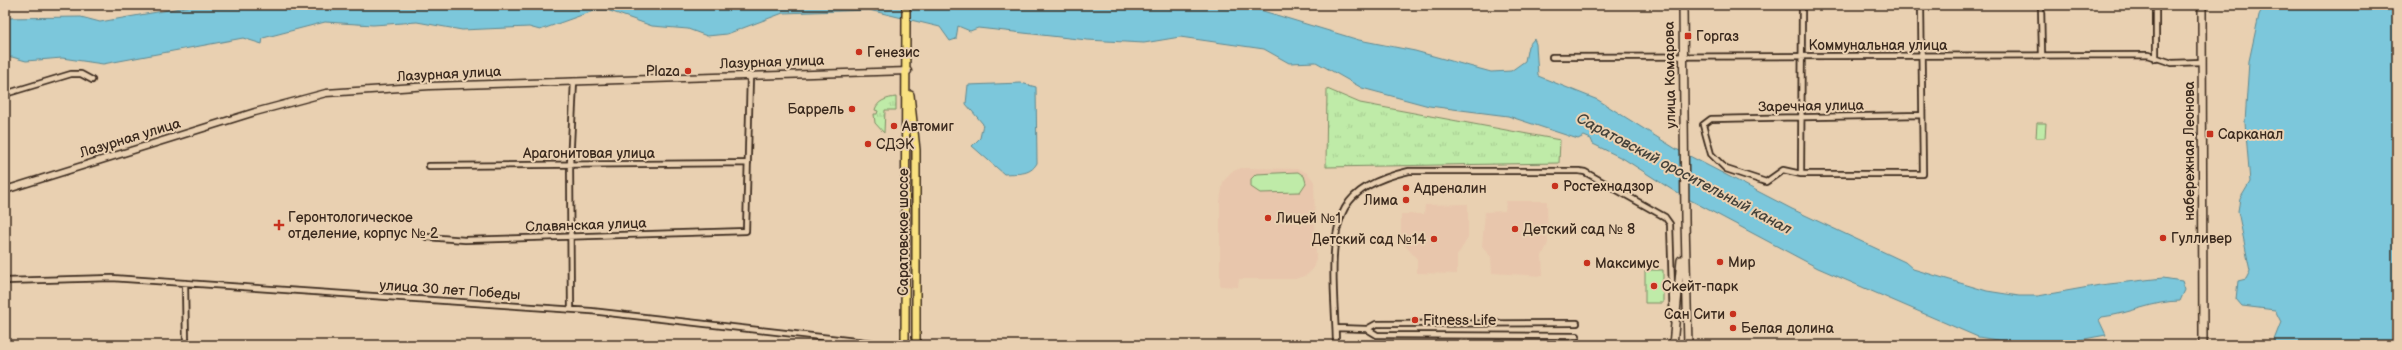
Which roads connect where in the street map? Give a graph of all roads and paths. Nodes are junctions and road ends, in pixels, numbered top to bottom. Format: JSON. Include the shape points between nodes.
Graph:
{"nodes":[{"id":1,"x":906,"y":5,"type":"edge"},
{"id":2,"x":1683,"y":5,"type":"edge"},
{"id":3,"x":1802,"y":5,"type":"edge"},
{"id":4,"x":1922,"y":5,"type":"edge"},
{"id":5,"x":2042,"y":5,"type":"edge"},
{"id":6,"x":2156,"y":5,"type":"edge"},
{"id":7,"x":2202,"y":5,"type":"edge"},
{"id":8,"x":2042,"y":55,"type":"junction"},
{"id":9,"x":1802,"y":56,"type":"junction"},
{"id":10,"x":1552,"y":57,"type":"dead end"},
{"id":11,"x":1682,"y":57,"type":"junction"},
{"id":12,"x":1922,"y":57,"type":"junction"},
{"id":13,"x":2156,"y":59,"type":"junction"},
{"id":14,"x":2202,"y":62,"type":"junction"},
{"id":15,"x":908,"y":70,"type":"junction"},
{"id":16,"x":750,"y":76,"type":"junction"},
{"id":17,"x":92,"y":80,"type":"dead end"},
{"id":18,"x":574,"y":81,"type":"junction"},
{"id":19,"x":5,"y":94,"type":"edge"},
{"id":20,"x":909,"y":111,"type":"junction"},
{"id":21,"x":1922,"y":115,"type":"junction"},
{"id":22,"x":1802,"y":116,"type":"junction"},
{"id":23,"x":748,"y":163,"type":"junction"},
{"id":24,"x":570,"y":165,"type":"junction"},
{"id":25,"x":430,"y":166,"type":"dead end"},
{"id":26,"x":1801,"y":174,"type":"junction"},
{"id":27,"x":5,"y":190,"type":"edge"},
{"id":28,"x":1684,"y":220,"type":"junction"},
{"id":29,"x":427,"y":237,"type":"dead end"},
{"id":30,"x":570,"y":237,"type":"junction"},
{"id":31,"x":1670,"y":276,"type":"junction"},
{"id":32,"x":1680,"y":276,"type":"junction"},
{"id":33,"x":5,"y":281,"type":"edge"},
{"id":34,"x":185,"y":283,"type":"junction"},
{"id":35,"x":1676,"y":304,"type":"junction"},
{"id":36,"x":1688,"y":304,"type":"junction"},
{"id":37,"x":571,"y":309,"type":"junction"},
{"id":38,"x":1577,"y":323,"type":"dead end"},
{"id":39,"x":1336,"y":328,"type":"junction"},
{"id":40,"x":1367,"y":329,"type":"junction"},
{"id":41,"x":1673,"y":332,"type":"junction"},
{"id":42,"x":1577,"y":336,"type":"dead end"},
{"id":43,"x":186,"y":345,"type":"edge"},
{"id":44,"x":891,"y":345,"type":"edge"},
{"id":45,"x":905,"y":345,"type":"edge"},
{"id":46,"x":916,"y":345,"type":"edge"},
{"id":47,"x":1336,"y":345,"type":"edge"},
{"id":48,"x":1673,"y":345,"type":"edge"},
{"id":49,"x":1688,"y":345,"type":"edge"},
{"id":50,"x":2203,"y":345,"type":"edge"}],
"edges":[{"from":1,"to":15,"type":"main road","name":"Саратовское шоссе"},
{"from":2,"to":11,"type":"main road","name":"улица Комарова"},
{"from":3,"to":9,"type":"street"},
{"from":4,"to":12,"type":"street"},
{"from":5,"to":8,"type":"street"},
{"from":6,"to":13,"type":"street"},
{"from":7,"to":14,"type":"main road","name":"набережная Леонова"},
{"from":8,"to":12,"type":"street","name":"Коммунальная улица"},
{"from":8,"to":13,"type":"street","name":"Коммунальная улица","via":[[2148,55]]},
{"from":9,"to":11,"type":"street","name":"Коммунальная улица"},
{"from":9,"to":12,"type":"street","name":"Коммунальная улица"},
{"from":9,"to":22,"type":"street"},
{"from":10,"to":11,"type":"street","name":"Коммунальная улица"},
{"from":11,"to":28,"type":"main road","name":"улица Комарова"},
{"from":12,"to":21,"type":"street"},
{"from":13,"to":14,"type":"street","name":"Коммунальная улица","via":[[2172,63]]},
{"from":14,"to":50,"type":"main road","name":"набережная Леонова"},
{"from":15,"to":16,"type":"street","name":"Лазурная улица"},
{"from":15,"to":20,"type":"main road","name":"Саратовское шоссе"},
{"from":16,"to":18,"type":"street","name":"Лазурная улица"},
{"from":16,"to":23,"type":"street"},
{"from":17,"to":19,"type":"street","via":[[81,74],[71,74]]},
{"from":18,"to":24,"type":"street"},
{"from":18,"to":27,"type":"street","name":"Лазурная улица","via":[[430,86],[307,96]]},
{"from":20,"to":45,"type":"main road","name":"Саратовское шоссе"},
{"from":20,"to":46,"type":"main road","name":"Саратовское шоссе","via":[[916,150]]},
{"from":21,"to":22,"type":"street","name":"Заречная улица"},
{"from":21,"to":26,"type":"street","via":[[1923,174]]},
{"from":22,"to":26,"type":"street"},
{"from":22,"to":26,"type":"street","name":"Заречная улица","via":[[1711,119],[1703,125],[1711,154],[1726,169],[1766,182],[1783,170]]},
{"from":23,"to":24,"type":"street","name":"Арагонитовая улица"},
{"from":23,"to":30,"type":"street","name":"Славянская улица","via":[[746,231]]},
{"from":24,"to":25,"type":"street","name":"Арагонитовая улица"},
{"from":24,"to":30,"type":"street"},
{"from":28,"to":32,"type":"main road"},
{"from":28,"to":36,"type":"main road"},
{"from":29,"to":30,"type":"street","name":"Славянская улица","via":[[465,240]]},
{"from":30,"to":37,"type":"street"},
{"from":31,"to":32,"type":"street","via":[[1675,280]]},
{"from":31,"to":39,"type":"street","via":[[1668,220],[1586,172],[1410,171],[1393,174],[1374,182],[1345,208],[1334,256]]},
{"from":31,"to":41,"type":"street"},
{"from":32,"to":35,"type":"main road"},
{"from":33,"to":34,"type":"street","name":"улица 30 лет Победы","via":[[112,278]]},
{"from":34,"to":37,"type":"street","name":"улица 30 лет Победы"},
{"from":34,"to":43,"type":"street"},
{"from":35,"to":36,"type":"main road"},
{"from":35,"to":41,"type":"main road"},
{"from":36,"to":49,"type":"main road"},
{"from":37,"to":44,"type":"street","name":"улица 30 лет Победы"},
{"from":38,"to":40,"type":"street","via":[[1376,324]]},
{"from":39,"to":40,"type":"street"},
{"from":39,"to":47,"type":"street"},
{"from":40,"to":42,"type":"street","via":[[1377,335]]},
{"from":41,"to":48,"type":"main road"}]}
